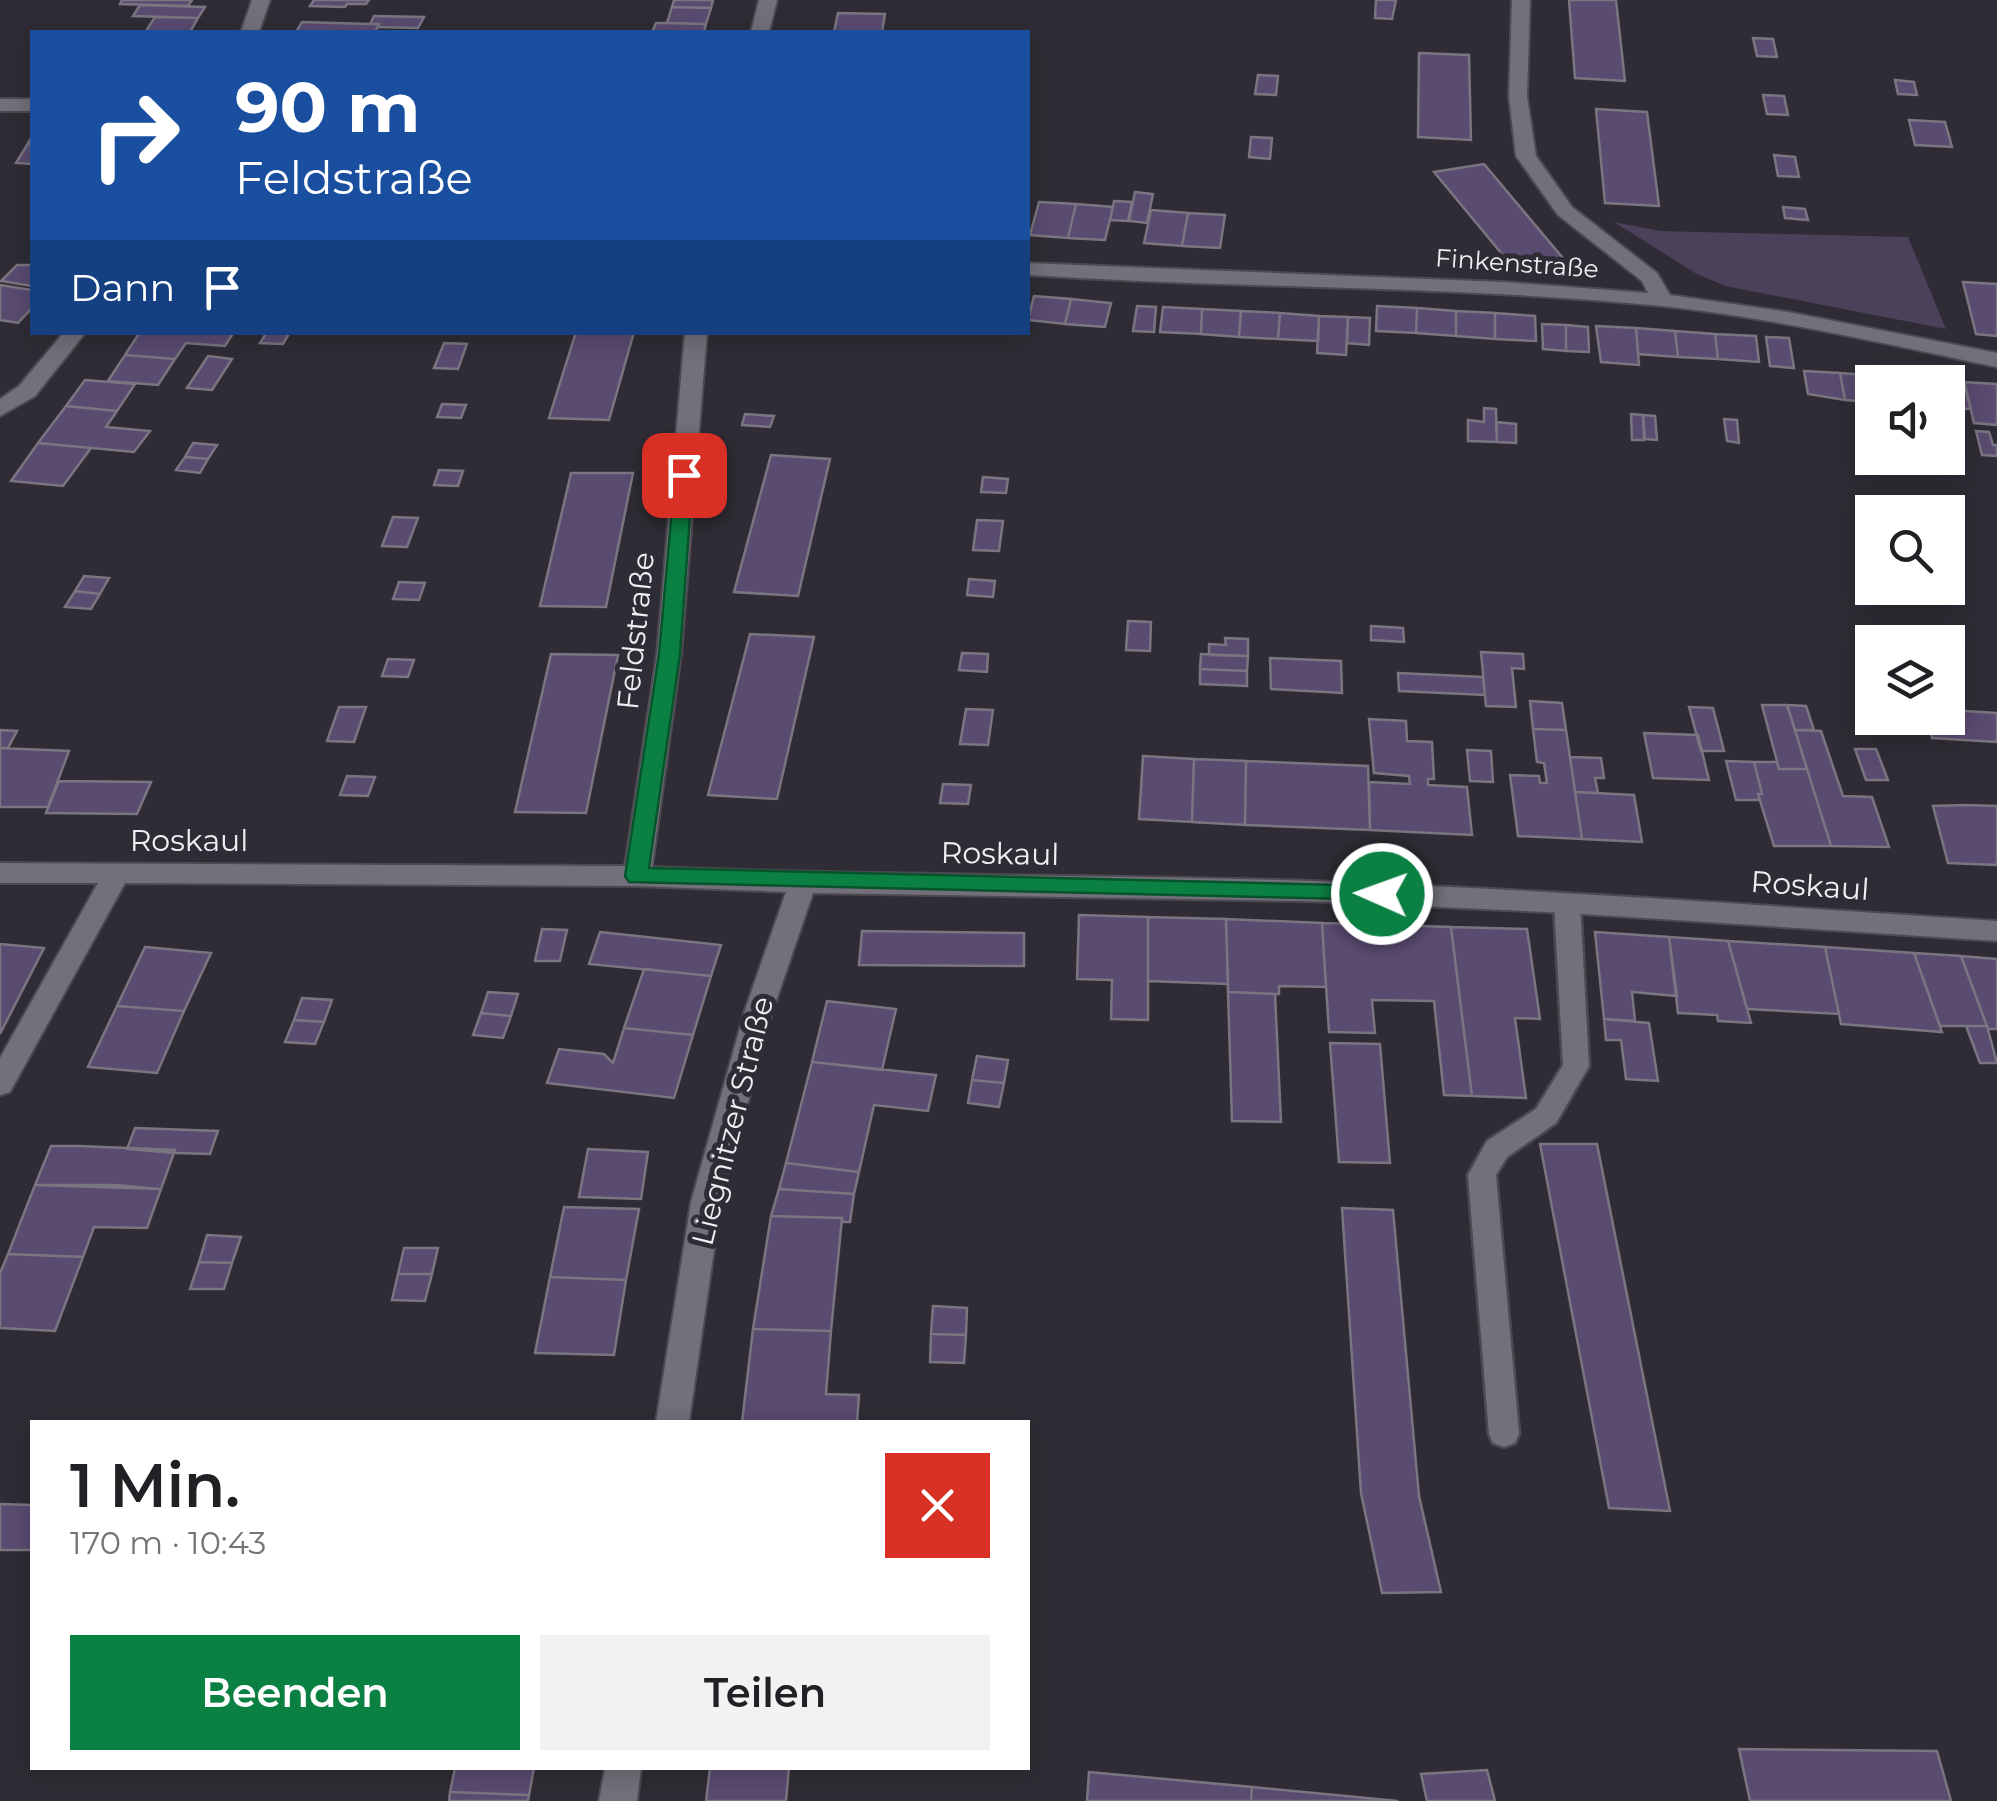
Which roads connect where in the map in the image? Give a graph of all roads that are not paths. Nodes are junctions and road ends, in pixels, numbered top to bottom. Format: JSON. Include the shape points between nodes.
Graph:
{"nodes":[{"id":1,"x":261,"y":0,"type":"edge"},
{"id":2,"x":768,"y":0,"type":"edge"},
{"id":3,"x":1521,"y":0,"type":"edge"},
{"id":4,"x":251,"y":30,"type":"edge"},
{"id":5,"x":760,"y":30,"type":"edge"},
{"id":6,"x":0,"y":105,"type":"edge"},
{"id":7,"x":30,"y":106,"type":"edge"},
{"id":8,"x":1030,"y":270,"type":"edge"},
{"id":9,"x":1662,"y":300,"type":"junction"},
{"id":10,"x":73,"y":335,"type":"edge"},
{"id":11,"x":696,"y":335,"type":"edge"},
{"id":12,"x":1997,"y":360,"type":"edge"},
{"id":13,"x":0,"y":409,"type":"edge"},
{"id":14,"x":0,"y":872,"type":"edge"},
{"id":15,"x":116,"y":872,"type":"junction"},
{"id":16,"x":637,"y":876,"type":"junction"},
{"id":17,"x":803,"y":883,"type":"junction"},
{"id":18,"x":1567,"y":902,"type":"junction"},
{"id":19,"x":1997,"y":931,"type":"edge"},
{"id":20,"x":0,"y":1084,"type":"edge"},
{"id":21,"x":674,"y":1420,"type":"edge"},
{"id":22,"x":1504,"y":1434,"type":"dead end"},
{"id":23,"x":623,"y":1770,"type":"edge"},
{"id":24,"x":618,"y":1801,"type":"edge"}],
"edges":[{"from":1,"to":4,"type":"street"},
{"from":2,"to":5,"type":"street"},
{"from":3,"to":9,"type":"street","via":[[1518,97],[1526,156],[1566,211],[1650,277]]},
{"from":6,"to":7,"type":"street"},
{"from":8,"to":9,"type":"street","name":"Finkenstraße","via":[[1374,281]]},
{"from":9,"to":12,"type":"street","name":"Finkenstraße"},
{"from":10,"to":13,"type":"street","via":[[27,390]]},
{"from":11,"to":16,"type":"street","name":"Feldstraße","via":[[669,654]]},
{"from":14,"to":15,"type":"street","name":"Roskaul"},
{"from":15,"to":16,"type":"street","name":"Roskaul"},
{"from":15,"to":20,"type":"street"},
{"from":16,"to":17,"type":"street","name":"Roskaul"},
{"from":17,"to":18,"type":"street","name":"Roskaul"},
{"from":17,"to":21,"type":"street","name":"Liegnitzer Straße","via":[[759,1010],[706,1202]]},
{"from":18,"to":19,"type":"street","name":"Roskaul"},
{"from":18,"to":22,"type":"lane","via":[[1576,1066],[1546,1116],[1497,1149],[1482,1175]]},
{"from":23,"to":24,"type":"street"}]}
